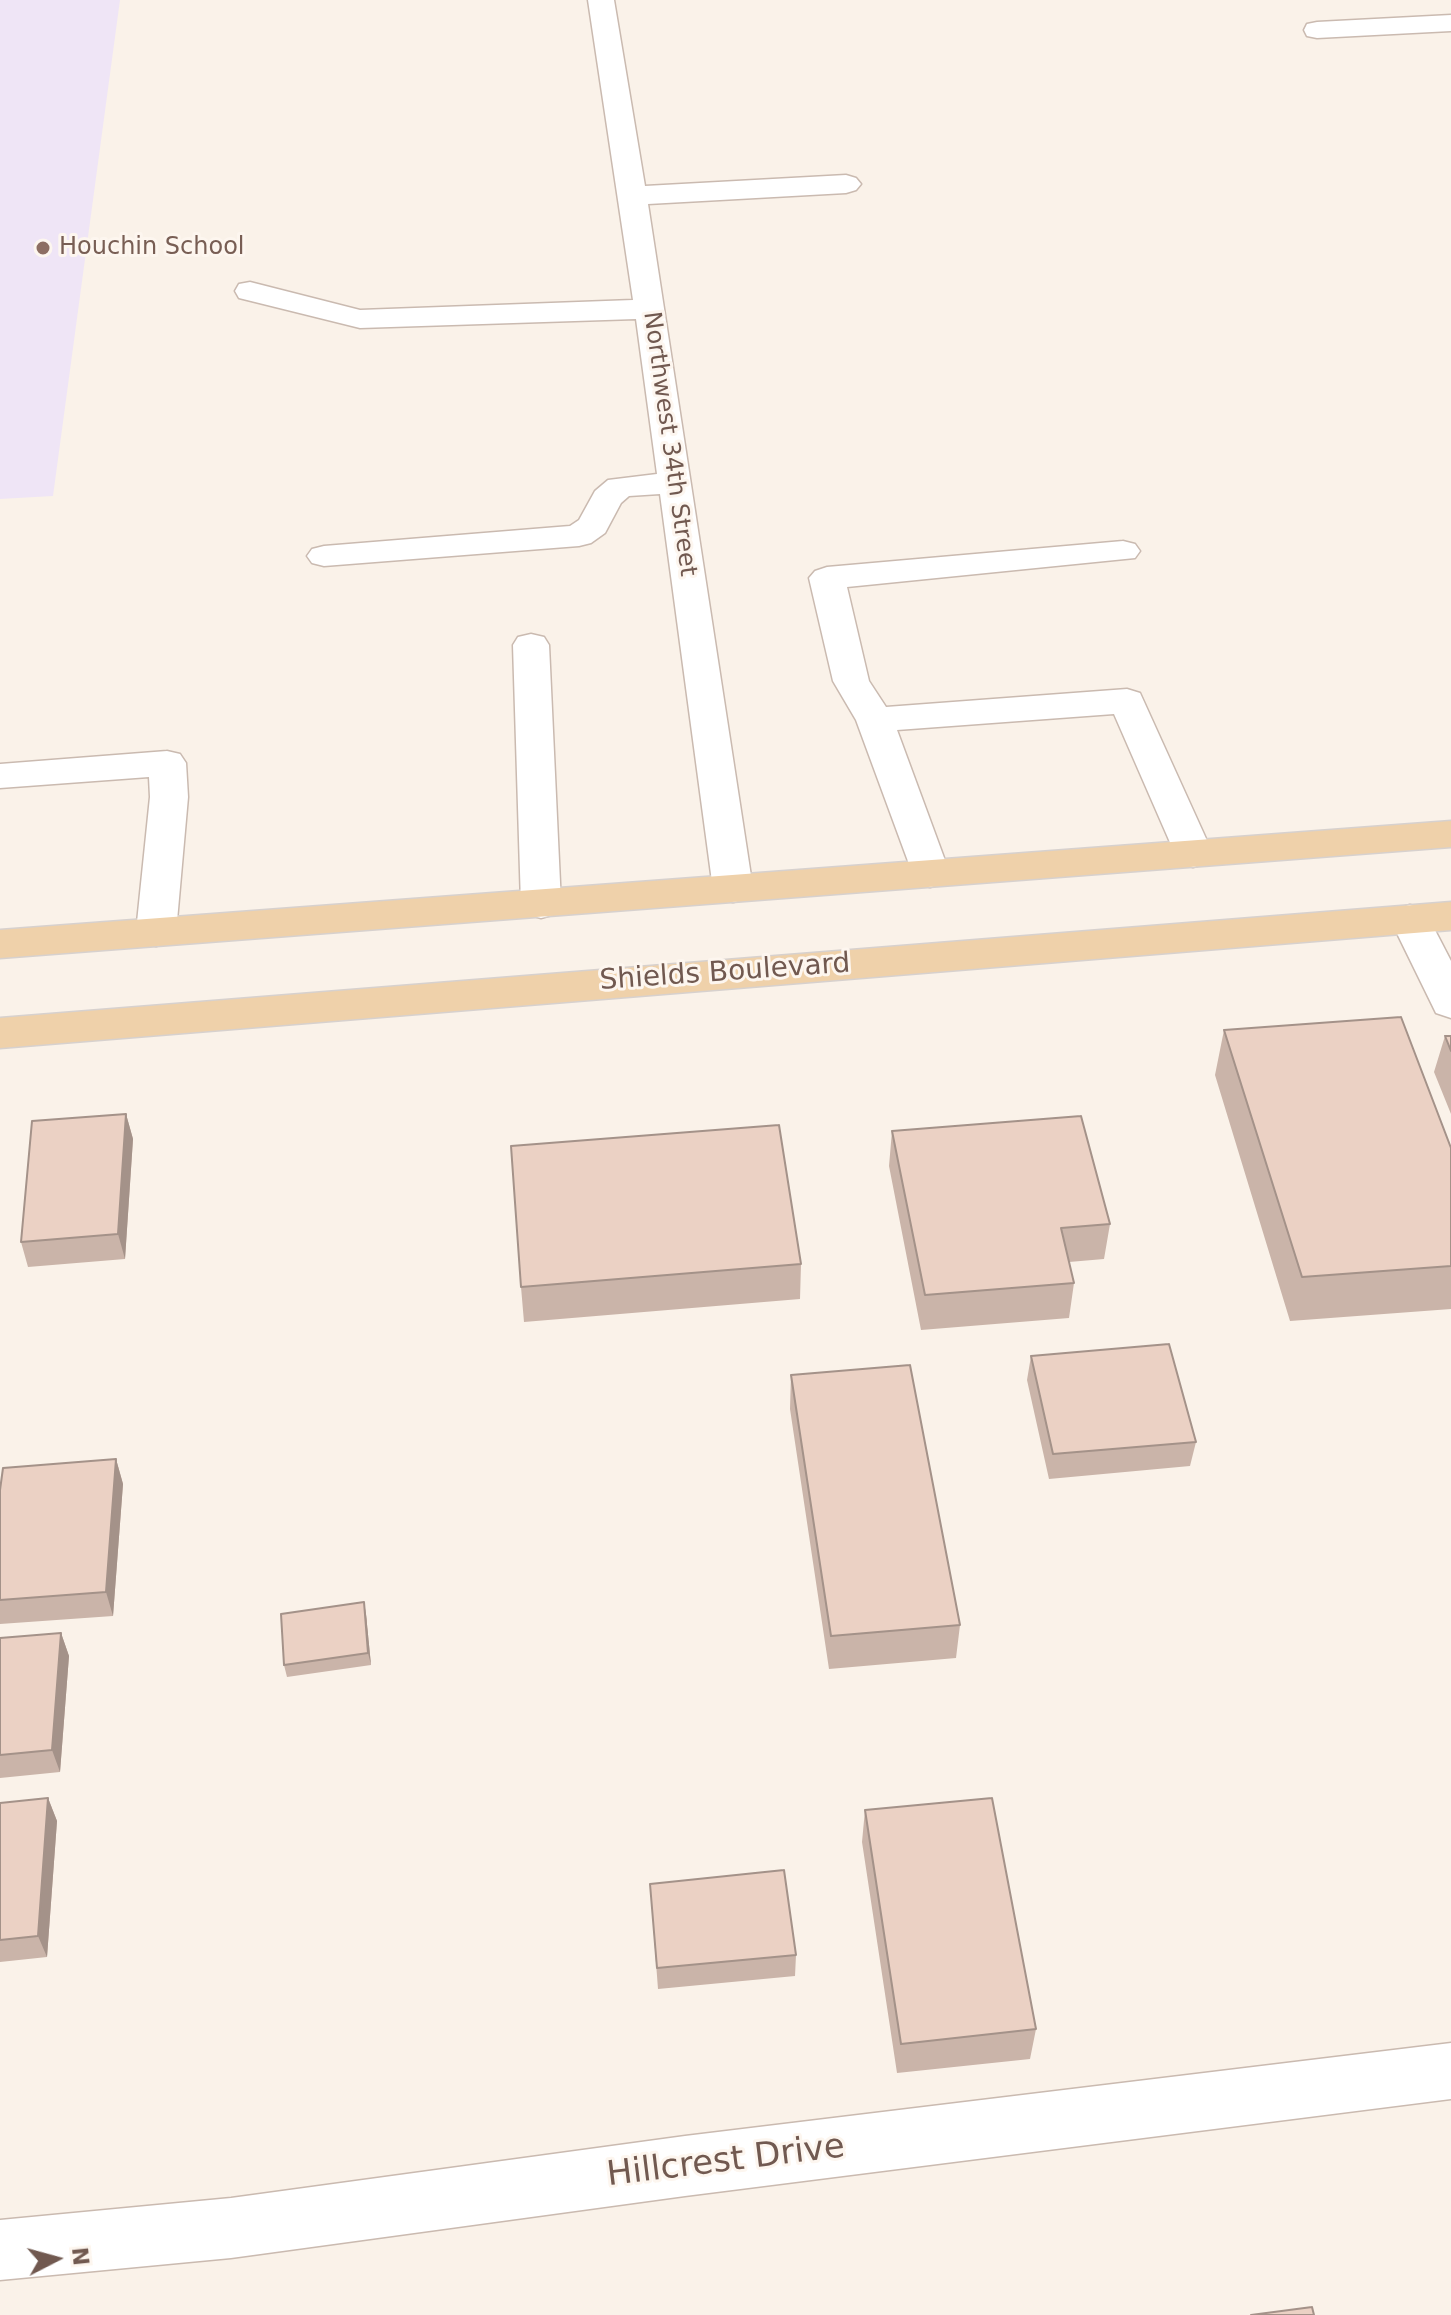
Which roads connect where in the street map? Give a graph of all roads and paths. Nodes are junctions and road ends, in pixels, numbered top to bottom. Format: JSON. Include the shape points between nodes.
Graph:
{"nodes":[{"id":1,"x":601,"y":0,"type":"edge"},
{"id":2,"x":1451,"y":23,"type":"edge"},
{"id":3,"x":1317,"y":30,"type":"dead end"},
{"id":4,"x":846,"y":184,"type":"dead end"},
{"id":5,"x":632,"y":196,"type":"junction"},
{"id":6,"x":250,"y":291,"type":"dead end"},
{"id":7,"x":650,"y":309,"type":"junction"},
{"id":8,"x":675,"y":483,"type":"junction"},
{"id":9,"x":1123,"y":551,"type":"dead end"},
{"id":10,"x":324,"y":556,"type":"dead end"},
{"id":11,"x":531,"y":645,"type":"dead end"},
{"id":12,"x":875,"y":720,"type":"junction"},
{"id":13,"x":0,"y":776,"type":"edge"},
{"id":14,"x":1451,"y":834,"type":"edge"},
{"id":15,"x":1193,"y":854,"type":"junction"},
{"id":16,"x":930,"y":874,"type":"junction"},
{"id":17,"x":733,"y":889,"type":"junction"},
{"id":18,"x":541,"y":904,"type":"junction"},
{"id":19,"x":1451,"y":916,"type":"edge"},
{"id":20,"x":1410,"y":919,"type":"junction"},
{"id":21,"x":156,"y":932,"type":"junction"},
{"id":22,"x":0,"y":944,"type":"edge"},
{"id":23,"x":1451,"y":1003,"type":"edge"},
{"id":24,"x":0,"y":1033,"type":"edge"},
{"id":25,"x":1451,"y":2071,"type":"edge"},
{"id":26,"x":0,"y":2250,"type":"edge"}],
"edges":[{"from":1,"to":5,"type":"street","name":"Northwest 34th Street"},
{"from":2,"to":3,"type":"street"},
{"from":4,"to":5,"type":"street"},
{"from":5,"to":7,"type":"street","name":"Northwest 34th Street"},
{"from":6,"to":7,"type":"street","via":[[360,319]]},
{"from":7,"to":8,"type":"street","name":"Northwest 34th Street"},
{"from":8,"to":10,"type":"street","via":[[620,487],[607,498],[593,526],[579,536]]},
{"from":8,"to":17,"type":"street","name":"Northwest 34th Street"},
{"from":9,"to":12,"type":"street","via":[[827,578],[851,681]]},
{"from":11,"to":18,"type":"street"},
{"from":12,"to":15,"type":"street","via":[[1127,701]]},
{"from":12,"to":16,"type":"street"},
{"from":13,"to":21,"type":"street","via":[[167,763],[169,797]]},
{"from":14,"to":15,"type":"main road"},
{"from":15,"to":16,"type":"main road"},
{"from":16,"to":17,"type":"main road"},
{"from":17,"to":18,"type":"main road"},
{"from":18,"to":21,"type":"main road"},
{"from":19,"to":20,"type":"main road","name":"Shields Boulevard"},
{"from":20,"to":23,"type":"street"},
{"from":20,"to":24,"type":"main road","name":"Shields Boulevard"},
{"from":21,"to":22,"type":"main road"},
{"from":25,"to":26,"type":"street","name":"Hillcrest Drive","via":[[231,2228]]}]}
